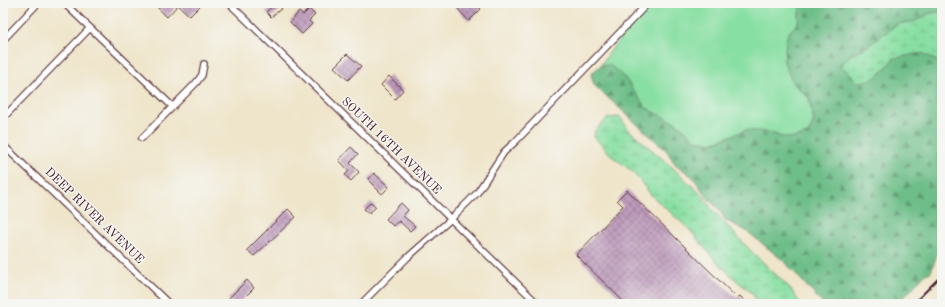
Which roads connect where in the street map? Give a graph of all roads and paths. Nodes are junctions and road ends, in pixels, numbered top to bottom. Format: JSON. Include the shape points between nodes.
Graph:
{"nodes":[{"id":1,"x":38,"y":3,"type":"edge"},
{"id":2,"x":64,"y":3,"type":"edge"},
{"id":3,"x":229,"y":3,"type":"edge"},
{"id":4,"x":648,"y":3,"type":"edge"},
{"id":5,"x":90,"y":28,"type":"junction"},
{"id":6,"x":3,"y":40,"type":"edge"},
{"id":7,"x":204,"y":64,"type":"dead end"},
{"id":8,"x":173,"y":107,"type":"junction"},
{"id":9,"x":3,"y":118,"type":"edge"},
{"id":10,"x":142,"y":138,"type":"dead end"},
{"id":11,"x":3,"y":144,"type":"edge"},
{"id":12,"x":451,"y":220,"type":"junction"},
{"id":13,"x":169,"y":304,"type":"edge"},
{"id":14,"x":362,"y":304,"type":"edge"},
{"id":15,"x":538,"y":304,"type":"edge"}],
"edges":[{"from":1,"to":6,"type":"street"},
{"from":2,"to":5,"type":"street"},
{"from":3,"to":12,"type":"street","name":"SOUTH 16TH AVENUE"},
{"from":4,"to":12,"type":"street","via":[[504,152],[477,193]]},
{"from":5,"to":8,"type":"street"},
{"from":5,"to":9,"type":"street"},
{"from":7,"to":8,"type":"street","via":[[202,75]]},
{"from":8,"to":10,"type":"street"},
{"from":11,"to":13,"type":"street","name":"DEEP RIVER AVENUE"},
{"from":12,"to":14,"type":"street","via":[[407,258]]},
{"from":12,"to":15,"type":"street","name":"SOUTH 16TH AVENUE"}]}
